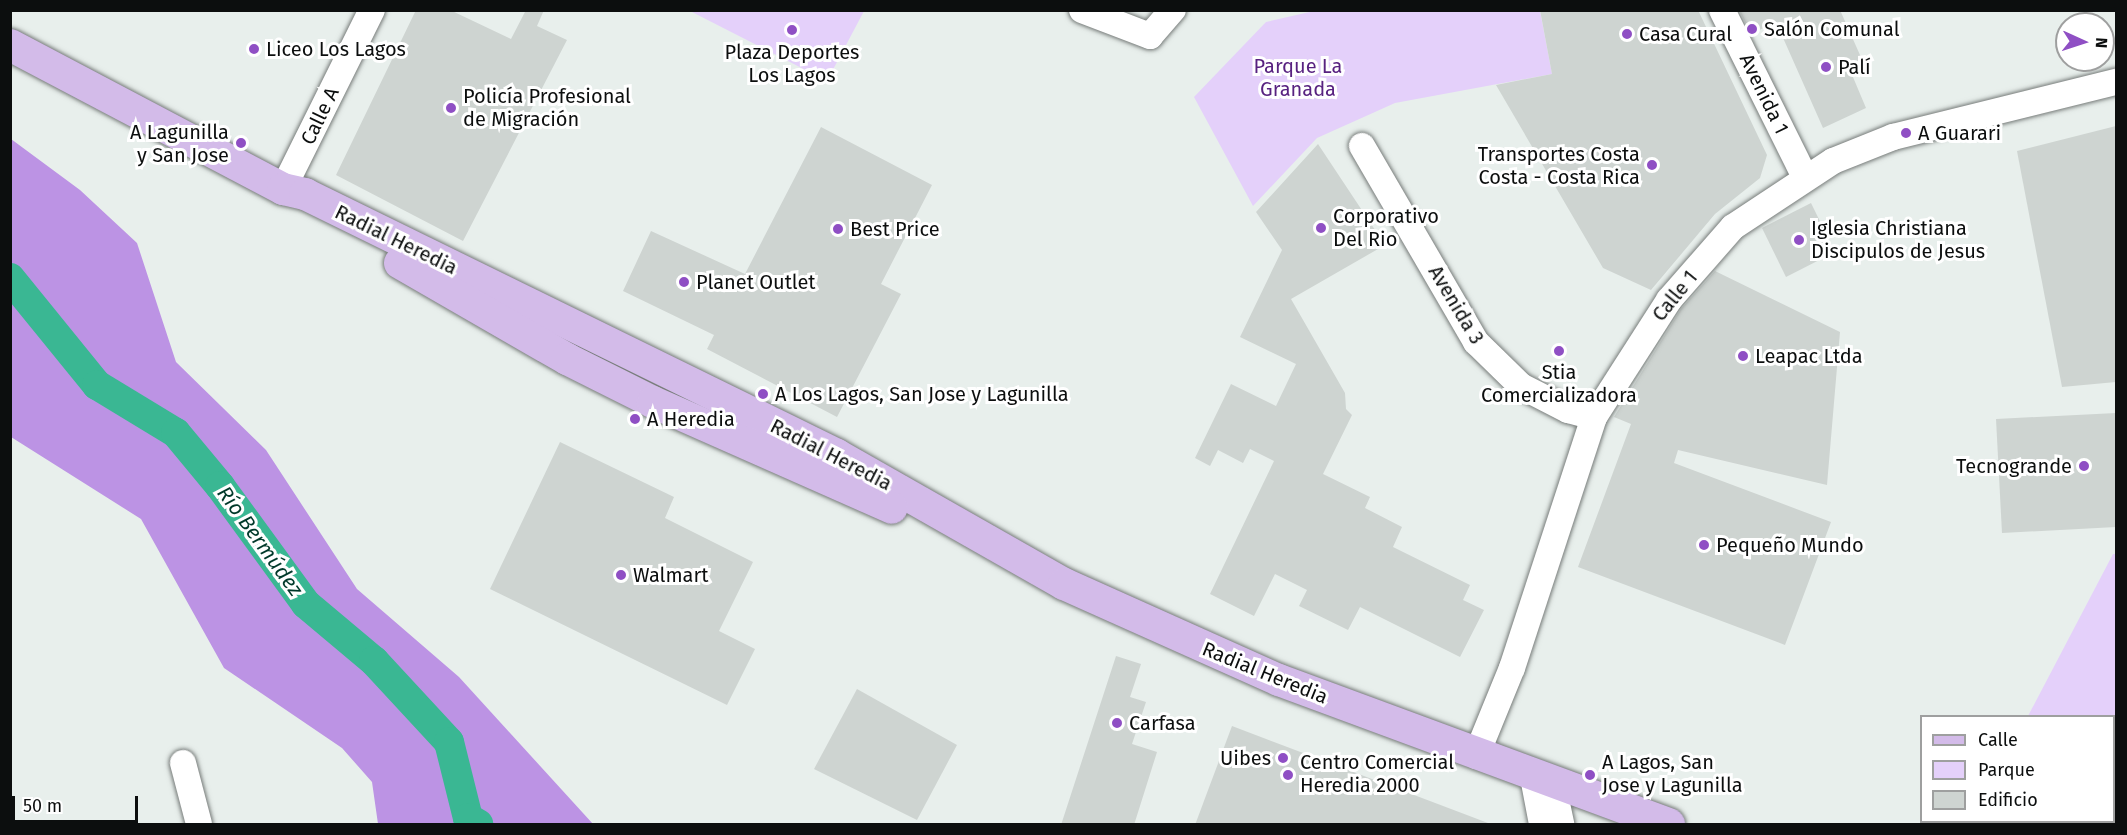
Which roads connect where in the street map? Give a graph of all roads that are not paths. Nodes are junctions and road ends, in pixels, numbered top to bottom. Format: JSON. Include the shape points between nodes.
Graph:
{"nodes":[{"id":1,"x":372,"y":10,"type":"edge"},
{"id":2,"x":1082,"y":10,"type":"edge"},
{"id":3,"x":1173,"y":10,"type":"edge"},
{"id":4,"x":1722,"y":10,"type":"edge"},
{"id":5,"x":10,"y":45,"type":"edge"},
{"id":6,"x":2116,"y":82,"type":"edge"},
{"id":7,"x":1362,"y":146,"type":"dead end"},
{"id":8,"x":1805,"y":177,"type":"junction"},
{"id":9,"x":283,"y":189,"type":"junction"},
{"id":10,"x":323,"y":203,"type":"junction"},
{"id":11,"x":567,"y":359,"type":"junction"},
{"id":12,"x":1594,"y":417,"type":"junction"},
{"id":13,"x":837,"y":455,"type":"junction"},
{"id":14,"x":1064,"y":584,"type":"junction"},
{"id":15,"x":1476,"y":756,"type":"junction"},
{"id":16,"x":183,"y":763,"type":"dead end"},
{"id":17,"x":1543,"y":781,"type":"junction"},
{"id":18,"x":199,"y":825,"type":"edge"},
{"id":19,"x":1542,"y":825,"type":"edge"},
{"id":20,"x":1561,"y":825,"type":"edge"},
{"id":21,"x":1669,"y":825,"type":"edge"}],
"edges":[{"from":1,"to":9,"type":"street","name":"Calle A"},
{"from":2,"to":3,"type":"street","via":[[1150,36]]},
{"from":4,"to":8,"type":"street","name":"Avenida 1"},
{"from":5,"to":9,"type":"main road","name":"Radial Heredia"},
{"from":6,"to":8,"type":"street","name":"Calle 1","via":[[1893,137]]},
{"from":7,"to":12,"type":"street","name":"Avenida 3","via":[[1476,342],[1521,386],[1568,410]]},
{"from":8,"to":12,"type":"street","name":"Calle 1","via":[[1733,227],[1682,285],[1633,350]]},
{"from":9,"to":10,"type":"main road","name":"Radial Heredia"},
{"from":9,"to":11,"type":"main road","via":[[300,205]]},
{"from":10,"to":11,"type":"main road","via":[[407,256],[548,331],[565,350]]},
{"from":10,"to":13,"type":"main road","name":"Radial Heredia"},
{"from":11,"to":13,"type":"main road","via":[[578,352],[594,355],[708,411],[768,435]]},
{"from":11,"to":14,"type":"main road","via":[[653,402]]},
{"from":12,"to":15,"type":"street","name":"Calle 1","via":[[1512,668]]},
{"from":13,"to":14,"type":"main road","name":"Radial Heredia"},
{"from":14,"to":15,"type":"main road","name":"Radial Heredia","via":[[1212,654]]},
{"from":15,"to":17,"type":"main road","name":"Radial Heredia"},
{"from":16,"to":18,"type":"street"},
{"from":17,"to":19,"type":"street"},
{"from":17,"to":20,"type":"street"},
{"from":17,"to":21,"type":"main road","name":"Radial Heredia"}]}
